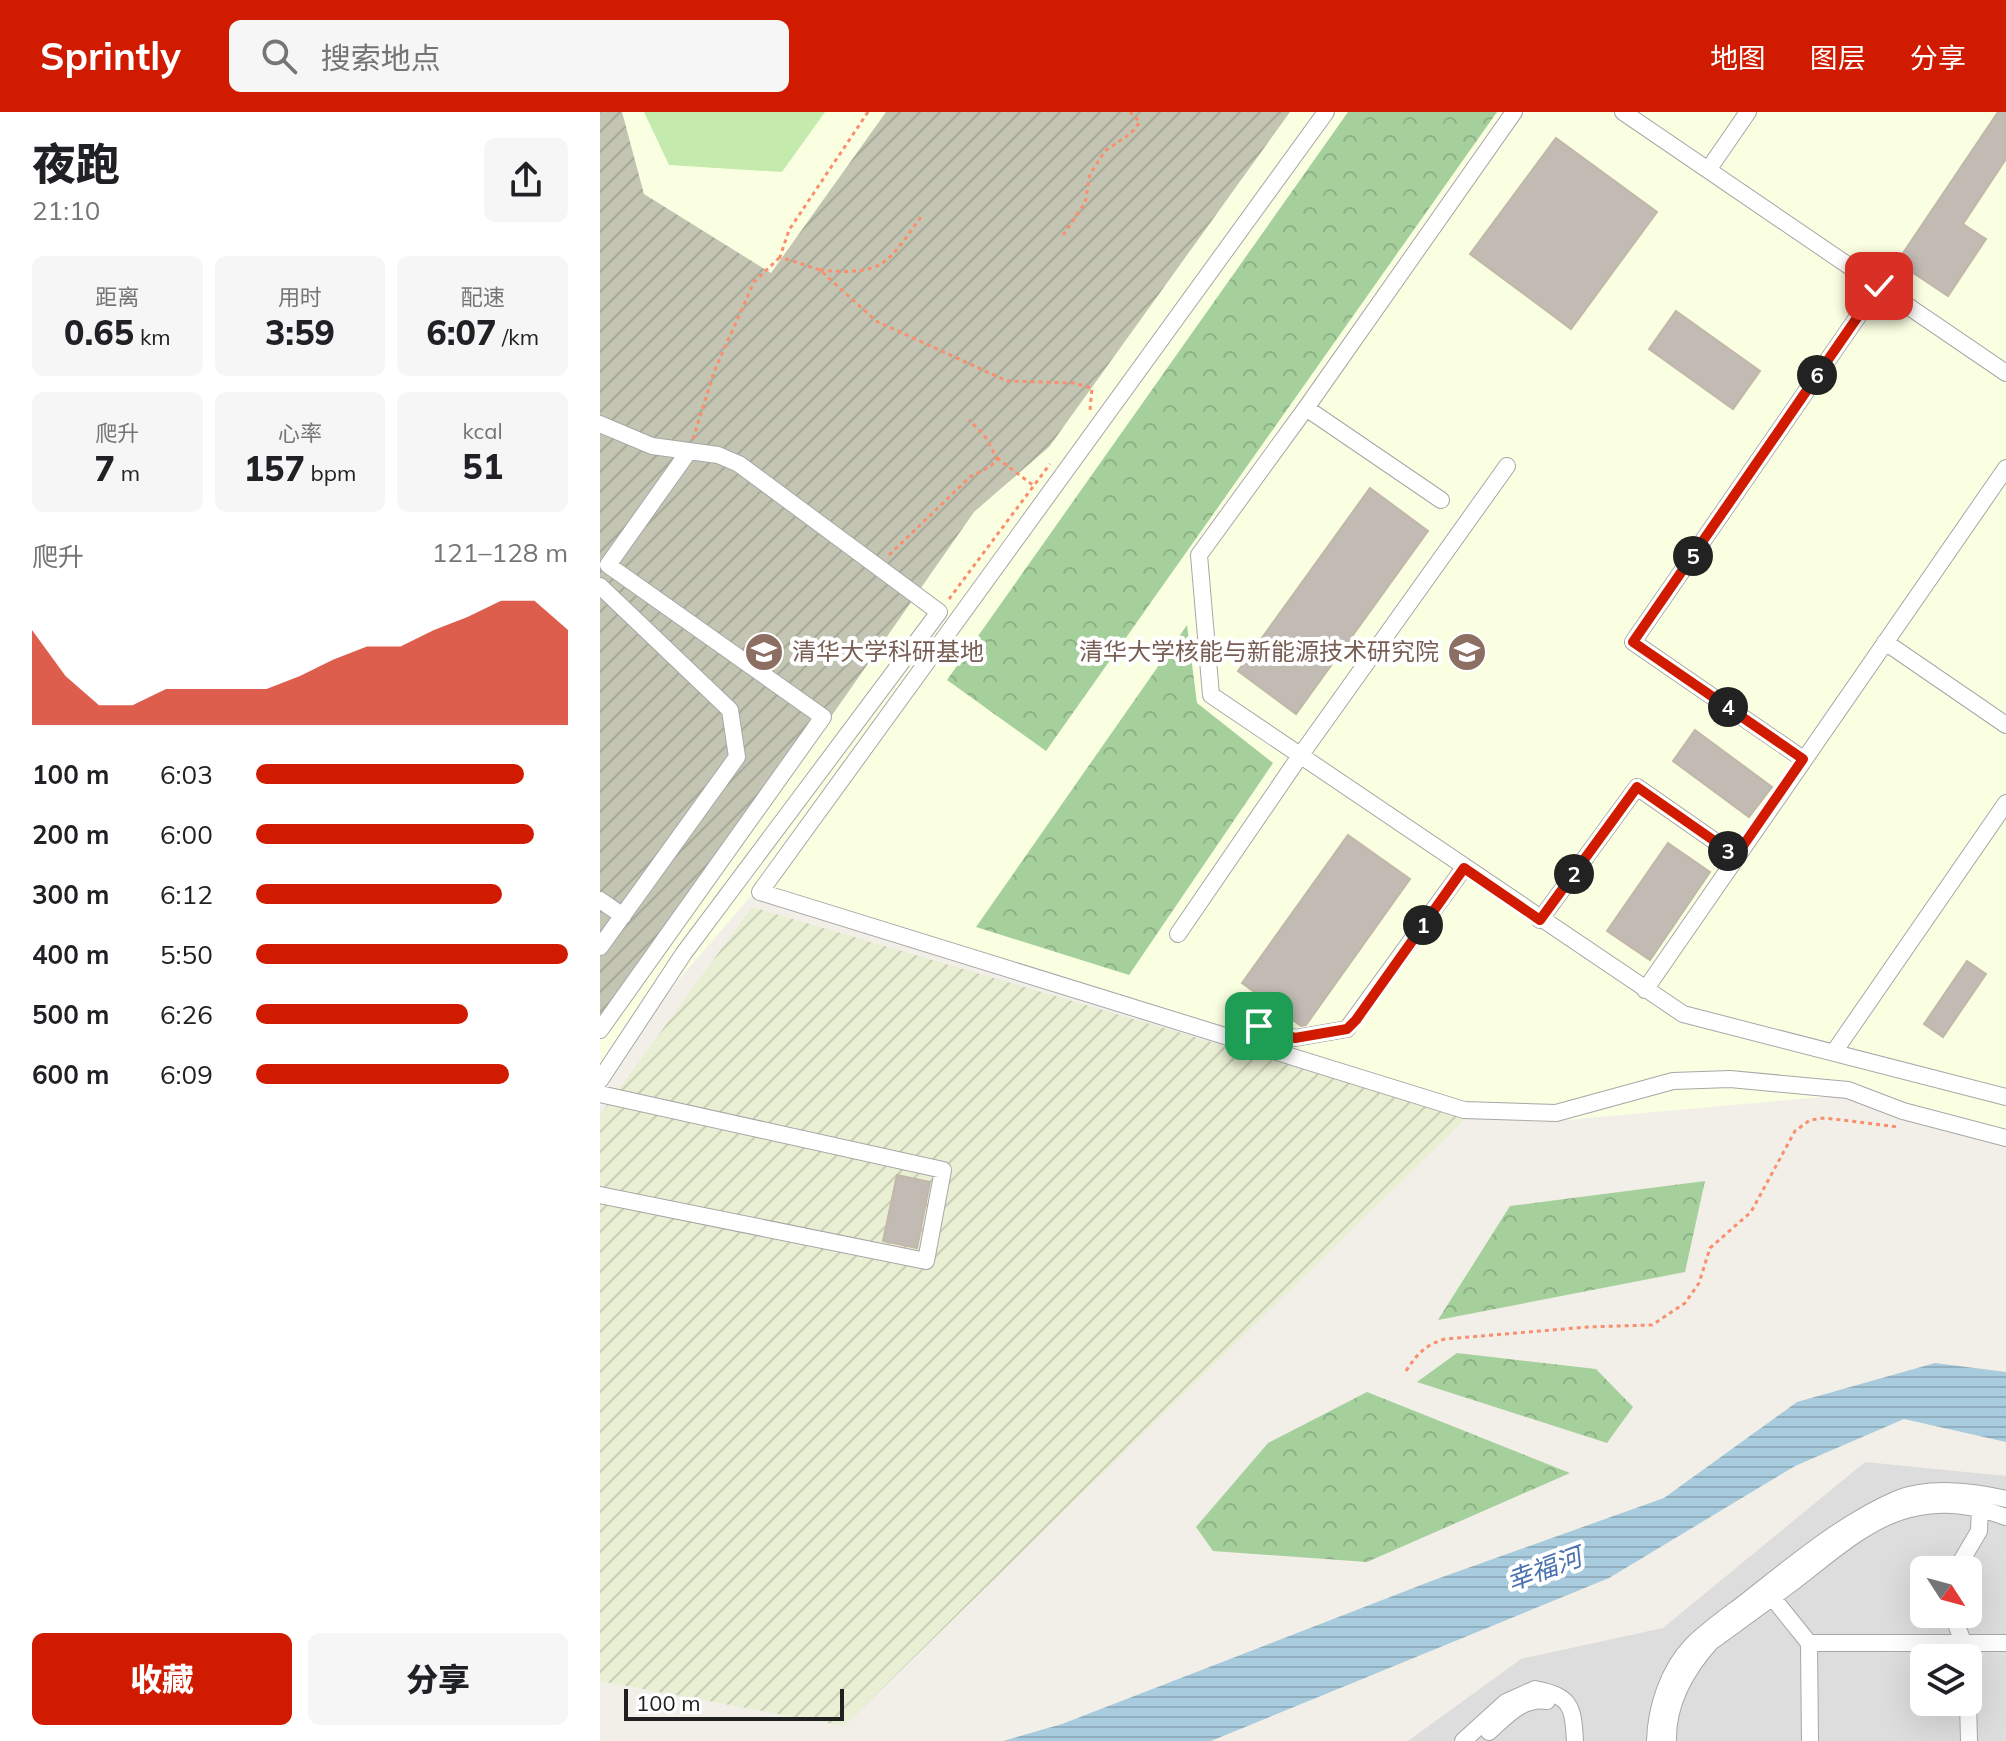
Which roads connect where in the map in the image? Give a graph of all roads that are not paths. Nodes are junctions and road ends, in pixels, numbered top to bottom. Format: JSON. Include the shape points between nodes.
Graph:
{"nodes":[{"id":1,"x":1326,"y":112,"type":"edge"},
{"id":2,"x":1514,"y":112,"type":"edge"},
{"id":3,"x":1623,"y":112,"type":"edge"},
{"id":4,"x":1748,"y":112,"type":"edge"},
{"id":5,"x":1708,"y":170,"type":"junction"},
{"id":6,"x":1879,"y":286,"type":"junction"},
{"id":7,"x":2006,"y":373,"type":"edge"},
{"id":8,"x":1306,"y":408,"type":"junction"},
{"id":9,"x":600,"y":424,"type":"edge"},
{"id":10,"x":689,"y":451,"type":"junction"},
{"id":11,"x":1507,"y":466,"type":"dead end"},
{"id":12,"x":2006,"y":468,"type":"edge"},
{"id":13,"x":1441,"y":500,"type":"dead end"},
{"id":14,"x":600,"y":586,"type":"edge"},
{"id":15,"x":1885,"y":642,"type":"junction"},
{"id":16,"x":2006,"y":725,"type":"edge"},
{"id":17,"x":1300,"y":756,"type":"junction"},
{"id":18,"x":1803,"y":759,"type":"junction"},
{"id":19,"x":2006,"y":803,"type":"edge"},
{"id":20,"x":1736,"y":856,"type":"junction"},
{"id":21,"x":1464,"y":868,"type":"junction"},
{"id":22,"x":600,"y":900,"type":"edge"},
{"id":23,"x":623,"y":916,"type":"junction"},
{"id":24,"x":1540,"y":920,"type":"junction"},
{"id":25,"x":1178,"y":934,"type":"dead end"},
{"id":26,"x":600,"y":947,"type":"edge"},
{"id":27,"x":1645,"y":990,"type":"junction"},
{"id":28,"x":1259,"y":1026,"type":"dead end"},
{"id":29,"x":600,"y":1030,"type":"edge"},
{"id":30,"x":1834,"y":1052,"type":"junction"},
{"id":31,"x":600,"y":1080,"type":"edge"},
{"id":32,"x":600,"y":1094,"type":"edge"},
{"id":33,"x":2006,"y":1097,"type":"edge"},
{"id":34,"x":2006,"y":1138,"type":"edge"},
{"id":35,"x":600,"y":1195,"type":"edge"},
{"id":36,"x":2006,"y":1499,"type":"edge"},
{"id":37,"x":1980,"y":1507,"type":"junction"},
{"id":38,"x":2006,"y":1517,"type":"edge"},
{"id":39,"x":1964,"y":1556,"type":"edge"},
{"id":40,"x":1769,"y":1592,"type":"junction"},
{"id":41,"x":1809,"y":1643,"type":"junction"},
{"id":42,"x":2006,"y":1643,"type":"edge"},
{"id":43,"x":1910,"y":1648,"type":"edge"},
{"id":44,"x":1982,"y":1648,"type":"edge"},
{"id":45,"x":1968,"y":1716,"type":"edge"},
{"id":46,"x":1463,"y":1741,"type":"edge"},
{"id":47,"x":1479,"y":1741,"type":"edge"},
{"id":48,"x":1567,"y":1741,"type":"edge"},
{"id":49,"x":1575,"y":1741,"type":"edge"},
{"id":50,"x":1655,"y":1741,"type":"edge"},
{"id":51,"x":1668,"y":1741,"type":"edge"},
{"id":52,"x":1810,"y":1741,"type":"edge"},
{"id":53,"x":1969,"y":1741,"type":"edge"}],
"edges":[{"from":1,"to":34,"type":"street","via":[[760,892],[1464,1110],[1556,1113],[1673,1081],[1730,1079],[1848,1090],[1903,1111]]},
{"from":2,"to":8,"type":"street"},
{"from":3,"to":5,"type":"street"},
{"from":4,"to":5,"type":"street"},
{"from":5,"to":6,"type":"street"},
{"from":6,"to":7,"type":"street"},
{"from":6,"to":18,"type":"street","via":[[1633,642]]},
{"from":8,"to":13,"type":"street"},
{"from":8,"to":17,"type":"street","via":[[1199,555],[1211,695]]},
{"from":9,"to":10,"type":"street","via":[[652,446]]},
{"from":10,"to":29,"type":"street","via":[[608,565],[823,717]]},
{"from":10,"to":31,"type":"street","via":[[739,464],[939,612],[684,953]]},
{"from":11,"to":17,"type":"street"},
{"from":12,"to":15,"type":"street"},
{"from":14,"to":23,"type":"street","via":[[730,710],[737,757]]},
{"from":15,"to":16,"type":"street"},
{"from":15,"to":18,"type":"street"},
{"from":17,"to":21,"type":"street"},
{"from":17,"to":25,"type":"street"},
{"from":18,"to":20,"type":"street"},
{"from":19,"to":30,"type":"street"},
{"from":20,"to":24,"type":"street","via":[[1637,787]]},
{"from":20,"to":27,"type":"street"},
{"from":21,"to":24,"type":"street"},
{"from":21,"to":28,"type":"street","via":[[1347,1029],[1295,1038]]},
{"from":22,"to":23,"type":"street"},
{"from":23,"to":26,"type":"street"},
{"from":24,"to":27,"type":"street"},
{"from":27,"to":30,"type":"street","via":[[1683,1014]]},
{"from":30,"to":33,"type":"street"},
{"from":32,"to":35,"type":"street","via":[[943,1170],[926,1261]]},
{"from":36,"to":40,"type":"street","via":[[1966,1492],[1899,1498],[1856,1520]]},
{"from":37,"to":38,"type":"street"},
{"from":37,"to":39,"type":"street","via":[[1979,1531]]},
{"from":37,"to":40,"type":"street","via":[[1908,1509],[1880,1521]]},
{"from":40,"to":41,"type":"street"},
{"from":40,"to":50,"type":"street","via":[[1690,1646],[1660,1702]]},
{"from":40,"to":51,"type":"street","via":[[1697,1658],[1676,1695]]},
{"from":41,"to":43,"type":"street"},
{"from":41,"to":52,"type":"street"},
{"from":42,"to":44,"type":"street"},
{"from":45,"to":53,"type":"street"},
{"from":46,"to":49,"type":"street","via":[[1506,1702],[1535,1689],[1563,1697],[1570,1705]]},
{"from":47,"to":48,"type":"street","via":[[1518,1707],[1544,1700],[1560,1709]]}]}
